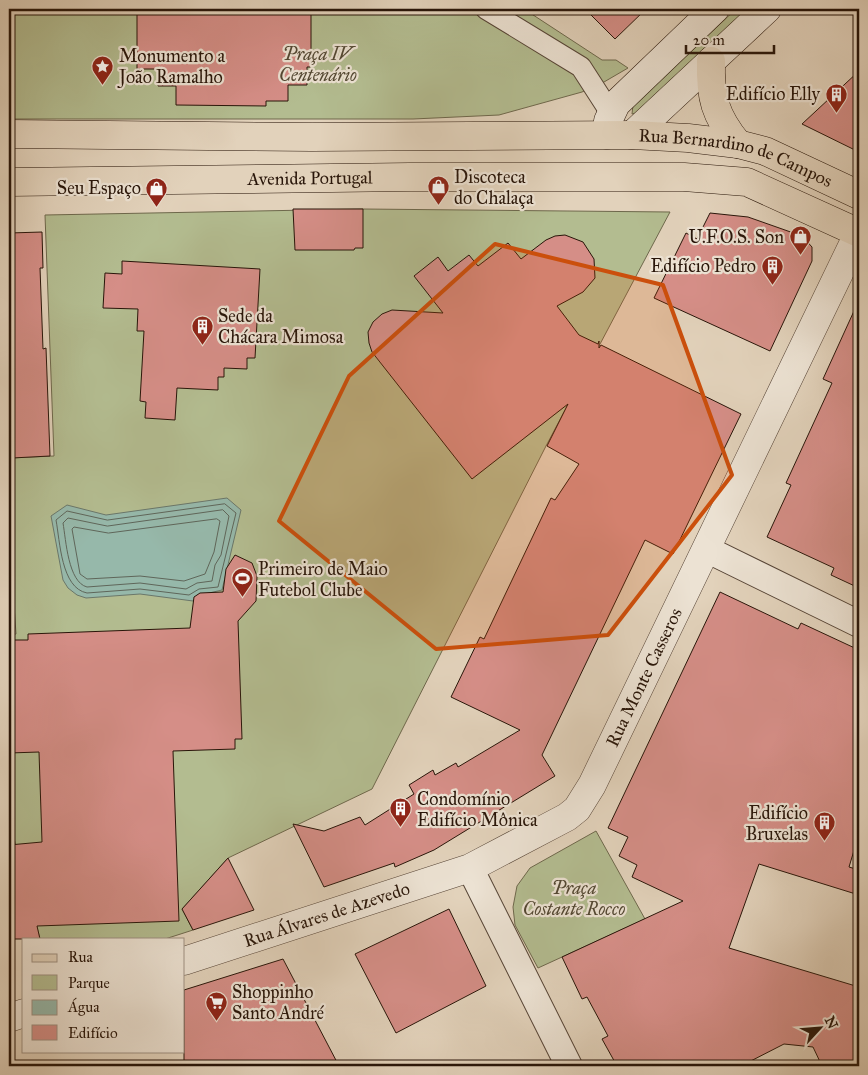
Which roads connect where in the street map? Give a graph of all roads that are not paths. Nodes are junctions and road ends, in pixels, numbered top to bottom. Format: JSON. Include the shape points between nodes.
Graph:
{"nodes":[{"id":1,"x":486,"y":9,"type":"edge"},
{"id":2,"x":715,"y":9,"type":"edge"},
{"id":3,"x":767,"y":9,"type":"edge"},
{"id":4,"x":711,"y":61,"type":"junction"},
{"id":5,"x":616,"y":128,"type":"junction"},
{"id":6,"x":9,"y":134,"type":"edge"},
{"id":7,"x":738,"y":144,"type":"junction"},
{"id":8,"x":613,"y":178,"type":"junction"},
{"id":9,"x":9,"y":182,"type":"edge"},
{"id":10,"x":859,"y":195,"type":"edge"},
{"id":11,"x":859,"y":233,"type":"edge"},
{"id":12,"x":706,"y":549,"type":"junction"},
{"id":13,"x":859,"y":624,"type":"edge"},
{"id":14,"x":470,"y":868,"type":"junction"},
{"id":15,"x":185,"y":961,"type":"edge"},
{"id":16,"x":22,"y":1014,"type":"edge"},
{"id":17,"x":9,"y":1018,"type":"edge"},
{"id":18,"x":569,"y":1066,"type":"edge"}],
"edges":[{"from":1,"to":5,"type":"street","via":[[581,67]]},
{"from":2,"to":5,"type":"street","via":[[639,81]]},
{"from":3,"to":4,"type":"street"},
{"from":4,"to":5,"type":"street"},
{"from":4,"to":7,"type":"main road","via":[[713,103]]},
{"from":5,"to":6,"type":"main road","via":[[312,137]]},
{"from":5,"to":7,"type":"main road","name":"Rua Bernardino de Campos"},
{"from":5,"to":8,"type":"main road"},
{"from":7,"to":10,"type":"main road","name":"Rua Bernardino de Campos","via":[[765,151]]},
{"from":8,"to":9,"type":"main road","name":"Avenida Portugal"},
{"from":8,"to":11,"type":"main road","name":"Rua Bernardino de Campos","via":[[684,177],[747,182]]},
{"from":11,"to":12,"type":"street","name":"Rua Monte Casseros"},
{"from":12,"to":13,"type":"street"},
{"from":12,"to":14,"type":"street","name":"Rua Monte Casseros","via":[[592,785],[577,809],[556,824]]},
{"from":14,"to":15,"type":"street","name":"Rua Álvares de Azevedo"},
{"from":14,"to":18,"type":"street"},
{"from":16,"to":17,"type":"street"}]}
